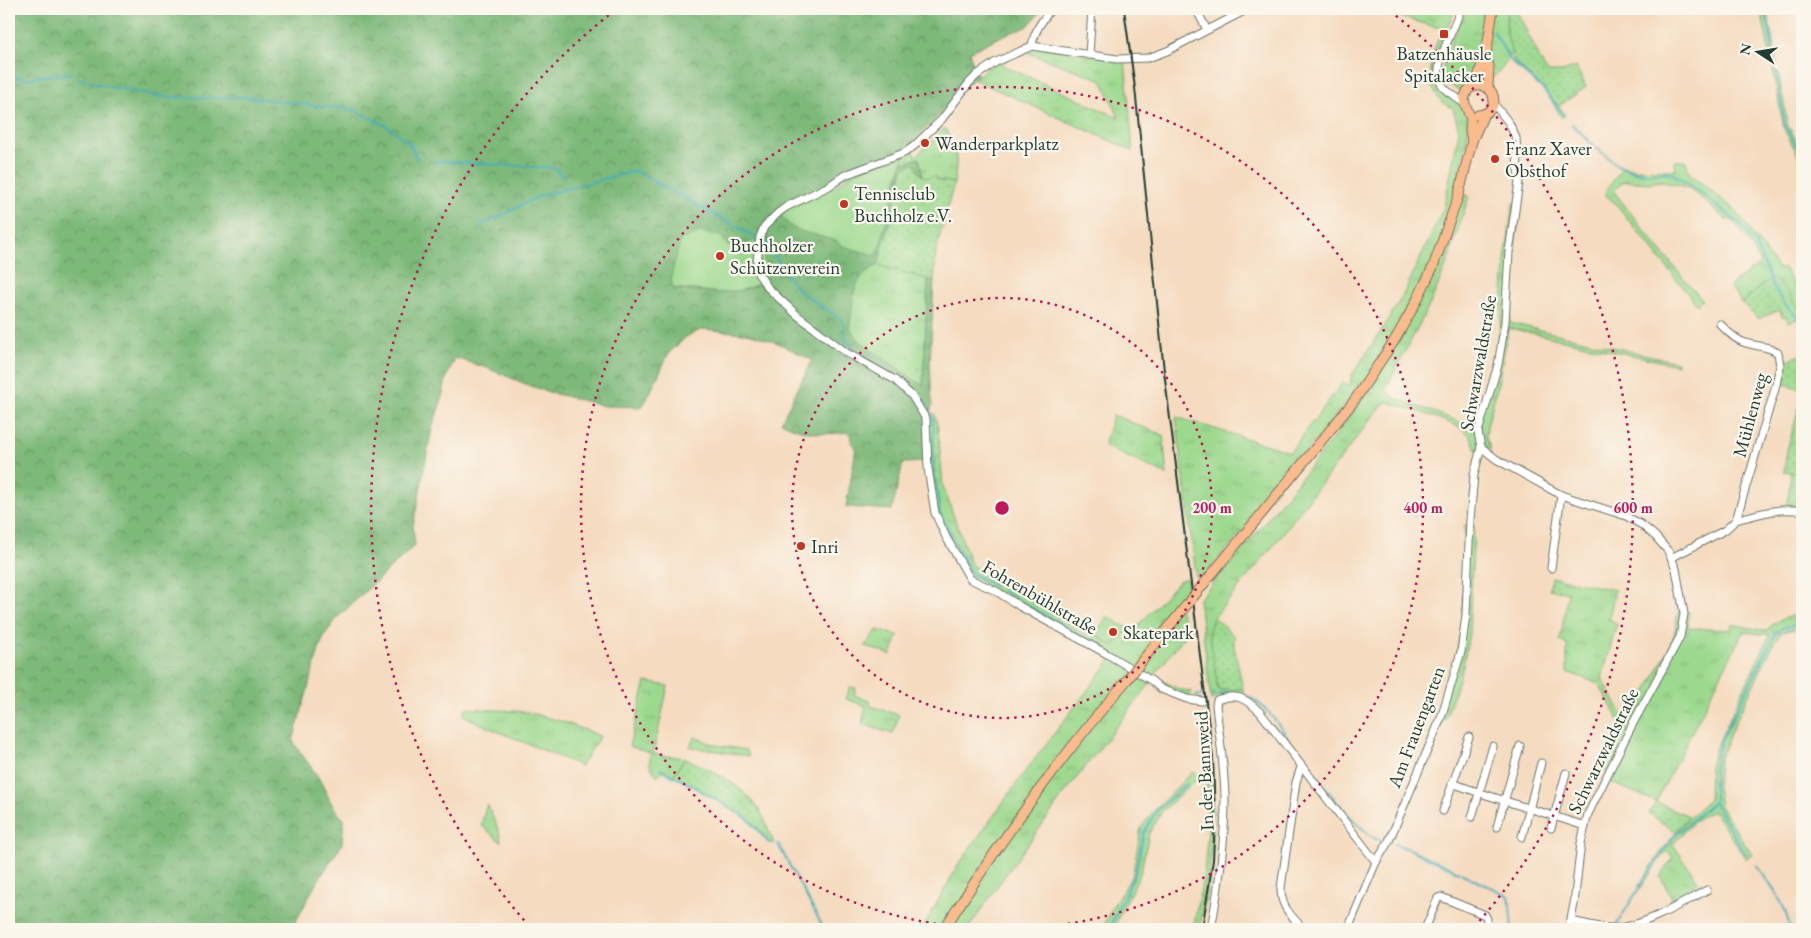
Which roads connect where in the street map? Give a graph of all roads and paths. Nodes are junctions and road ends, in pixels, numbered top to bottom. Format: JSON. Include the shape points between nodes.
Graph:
{"nodes":[{"id":1,"x":1051,"y":9,"type":"edge"},
{"id":2,"x":1092,"y":9,"type":"edge"},
{"id":3,"x":1196,"y":9,"type":"edge"},
{"id":4,"x":1248,"y":9,"type":"edge"},
{"id":5,"x":1460,"y":9,"type":"edge"},
{"id":6,"x":1493,"y":9,"type":"edge"},
{"id":7,"x":1207,"y":30,"type":"junction"},
{"id":8,"x":1032,"y":46,"type":"junction"},
{"id":9,"x":1486,"y":55,"type":"junction"},
{"id":10,"x":1089,"y":56,"type":"junction"},
{"id":11,"x":1488,"y":88,"type":"junction"},
{"id":12,"x":1469,"y":90,"type":"junction"},
{"id":13,"x":1453,"y":94,"type":"junction"},
{"id":14,"x":1494,"y":104,"type":"junction"},
{"id":15,"x":1466,"y":107,"type":"junction"},
{"id":16,"x":1486,"y":114,"type":"junction"},
{"id":17,"x":1504,"y":117,"type":"junction"},
{"id":18,"x":1472,"y":141,"type":"junction"},
{"id":19,"x":1720,"y":324,"type":"dead end"},
{"id":20,"x":1481,"y":447,"type":"junction"},
{"id":21,"x":1561,"y":495,"type":"junction"},
{"id":22,"x":1802,"y":511,"type":"edge"},
{"id":23,"x":1736,"y":520,"type":"junction"},
{"id":24,"x":1671,"y":558,"type":"junction"},
{"id":25,"x":1550,"y":568,"type":"dead end"},
{"id":26,"x":1202,"y":701,"type":"dead end"},
{"id":27,"x":1468,"y":737,"type":"dead end"},
{"id":28,"x":1493,"y":746,"type":"dead end"},
{"id":29,"x":1520,"y":746,"type":"dead end"},
{"id":30,"x":1541,"y":763,"type":"dead end"},
{"id":31,"x":1301,"y":766,"type":"junction"},
{"id":32,"x":1566,"y":773,"type":"dead end"},
{"id":33,"x":1452,"y":783,"type":"junction"},
{"id":34,"x":1478,"y":793,"type":"junction"},
{"id":35,"x":1504,"y":802,"type":"junction"},
{"id":36,"x":1530,"y":808,"type":"junction"},
{"id":37,"x":1443,"y":812,"type":"dead end"},
{"id":38,"x":1556,"y":816,"type":"junction"},
{"id":39,"x":1472,"y":817,"type":"dead end"},
{"id":40,"x":1584,"y":826,"type":"junction"},
{"id":41,"x":1496,"y":827,"type":"dead end"},
{"id":42,"x":1551,"y":828,"type":"dead end"},
{"id":43,"x":1522,"y":837,"type":"dead end"},
{"id":44,"x":1376,"y":862,"type":"junction"},
{"id":45,"x":1707,"y":890,"type":"dead end"},
{"id":46,"x":1571,"y":921,"type":"junction"},
{"id":47,"x":944,"y":929,"type":"edge"},
{"id":48,"x":1211,"y":929,"type":"edge"},
{"id":49,"x":1303,"y":929,"type":"edge"},
{"id":50,"x":1348,"y":929,"type":"edge"},
{"id":51,"x":1425,"y":929,"type":"edge"},
{"id":52,"x":1485,"y":929,"type":"edge"},
{"id":53,"x":1569,"y":929,"type":"edge"}],
"edges":[{"from":1,"to":8,"type":"street","via":[[1037,28]]},
{"from":2,"to":10,"type":"street"},
{"from":3,"to":7,"type":"street"},
{"from":4,"to":7,"type":"street"},
{"from":5,"to":13,"type":"street","via":[[1439,65],[1442,84]]},
{"from":6,"to":9,"type":"main road"},
{"from":7,"to":10,"type":"street","via":[[1148,58]]},
{"from":8,"to":10,"type":"street"},
{"from":8,"to":26,"type":"street","name":"Fohrenbühlstraße","via":[[996,62],[977,75],[942,119],[904,153],[845,175],[786,207],[764,226],[757,272],[768,288],[797,315],[847,353],[895,380],[912,396],[926,419],[928,468],[935,513],[970,579],[1107,654],[1161,689]]},
{"from":9,"to":11,"type":"main road"},
{"from":9,"to":12,"type":"main road","via":[[1477,82]]},
{"from":11,"to":12,"type":"main road","via":[[1479,85]]},
{"from":11,"to":14,"type":"main road"},
{"from":12,"to":13,"type":"street"},
{"from":12,"to":15,"type":"main road"},
{"from":13,"to":15,"type":"street"},
{"from":14,"to":16,"type":"main road"},
{"from":14,"to":17,"type":"street","name":"Schwarzwaldstraße"},
{"from":15,"to":16,"type":"main road","via":[[1475,115]]},
{"from":15,"to":18,"type":"main road","via":[[1471,119]]},
{"from":16,"to":17,"type":"street"},
{"from":16,"to":18,"type":"main road","via":[[1480,119]]},
{"from":17,"to":20,"type":"street","name":"Schwarzwaldstraße","via":[[1516,138],[1519,182],[1509,252],[1505,322],[1498,365],[1478,432]]},
{"from":18,"to":47,"type":"main road","bridge":true,"via":[[1459,194],[1433,267],[1406,321],[1368,382],[1106,705],[1001,844]]},
{"from":19,"to":23,"type":"street","name":"Mühlenweg","via":[[1742,342],[1771,348],[1778,354],[1780,366]]},
{"from":20,"to":21,"type":"street","name":"Schwarzwaldstraße","via":[[1496,459]]},
{"from":20,"to":44,"type":"street","name":"Am Frauengarten","via":[[1474,475],[1461,652],[1441,718],[1388,843]]},
{"from":21,"to":24,"type":"street","name":"Schwarzwaldstraße","via":[[1626,516],[1642,525],[1655,536]]},
{"from":21,"to":25,"type":"street"},
{"from":22,"to":23,"type":"street","via":[[1782,509]]},
{"from":23,"to":24,"type":"street","via":[[1725,530]]},
{"from":24,"to":40,"type":"street","name":"Schwarzwaldstraße","via":[[1679,580],[1684,614],[1680,638],[1632,725]]},
{"from":27,"to":33,"type":"street"},
{"from":28,"to":34,"type":"street"},
{"from":29,"to":35,"type":"street"},
{"from":30,"to":36,"type":"street"},
{"from":31,"to":44,"type":"street"},
{"from":31,"to":48,"type":"street","name":"In der Bannweid","via":[[1247,700],[1236,696],[1217,700],[1225,798],[1220,882]]},
{"from":31,"to":49,"type":"street","via":[[1296,782],[1282,900]]},
{"from":32,"to":38,"type":"street"},
{"from":33,"to":34,"type":"street"},
{"from":33,"to":37,"type":"street"},
{"from":34,"to":35,"type":"street"},
{"from":34,"to":39,"type":"street"},
{"from":35,"to":36,"type":"street"},
{"from":35,"to":41,"type":"street"},
{"from":36,"to":38,"type":"street"},
{"from":36,"to":43,"type":"street"},
{"from":38,"to":40,"type":"street"},
{"from":38,"to":42,"type":"street"},
{"from":40,"to":46,"type":"street","name":"Schwarzwaldstraße"},
{"from":44,"to":50,"type":"street","name":"Am Frauengarten"},
{"from":45,"to":46,"type":"street","via":[[1644,921],[1615,928]]},
{"from":46,"to":53,"type":"street","name":"Schwarzwaldstraße"},
{"from":51,"to":52,"type":"street","via":[[1441,897],[1485,915]]}]}
